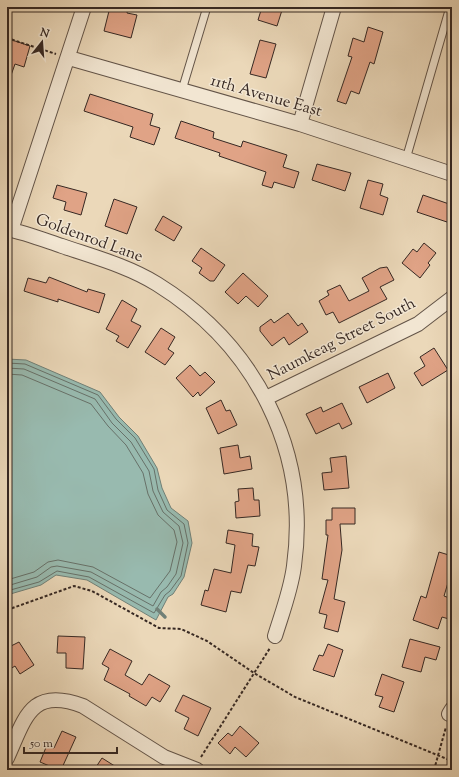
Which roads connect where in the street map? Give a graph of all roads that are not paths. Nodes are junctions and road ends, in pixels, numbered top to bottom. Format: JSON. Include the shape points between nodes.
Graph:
{"nodes":[{"id":1,"x":84,"y":7,"type":"edge"},
{"id":2,"x":207,"y":7,"type":"edge"},
{"id":3,"x":334,"y":7,"type":"edge"},
{"id":4,"x":450,"y":7,"type":"edge"},
{"id":5,"x":69,"y":58,"type":"junction"},
{"id":6,"x":182,"y":90,"type":"junction"},
{"id":7,"x":300,"y":124,"type":"junction"},
{"id":8,"x":406,"y":159,"type":"junction"},
{"id":9,"x":452,"y":174,"type":"edge"},
{"id":10,"x":9,"y":230,"type":"edge"},
{"id":11,"x":452,"y":298,"type":"edge"},
{"id":12,"x":266,"y":398,"type":"junction"},
{"id":13,"x":274,"y":636,"type":"road end"},
{"id":14,"x":7,"y":758,"type":"edge"},
{"id":15,"x":196,"y":769,"type":"edge"}],
"edges":[{"from":1,"to":5,"type":"street"},
{"from":2,"to":6,"type":"lane"},
{"from":3,"to":7,"type":"street"},
{"from":4,"to":8,"type":"lane"},
{"from":5,"to":6,"type":"street","name":"11th Avenue East"},
{"from":5,"to":10,"type":"street"},
{"from":6,"to":7,"type":"street","name":"11th Avenue East"},
{"from":7,"to":8,"type":"street","name":"11th Avenue East"},
{"from":8,"to":9,"type":"street","name":"11th Avenue East"},
{"from":10,"to":12,"type":"street","name":"Goldenrod Lane","via":[[110,262],[167,291],[219,333],[240,358]]},
{"from":11,"to":12,"type":"street","name":"Naumkeag Street South","via":[[418,324]]},
{"from":12,"to":13,"type":"street","name":"Goldenrod Lane","via":[[286,446],[292,473],[297,524],[290,587]]},
{"from":14,"to":15,"type":"street","via":[[28,714],[36,705],[56,699],[83,706],[164,757]]}]}
